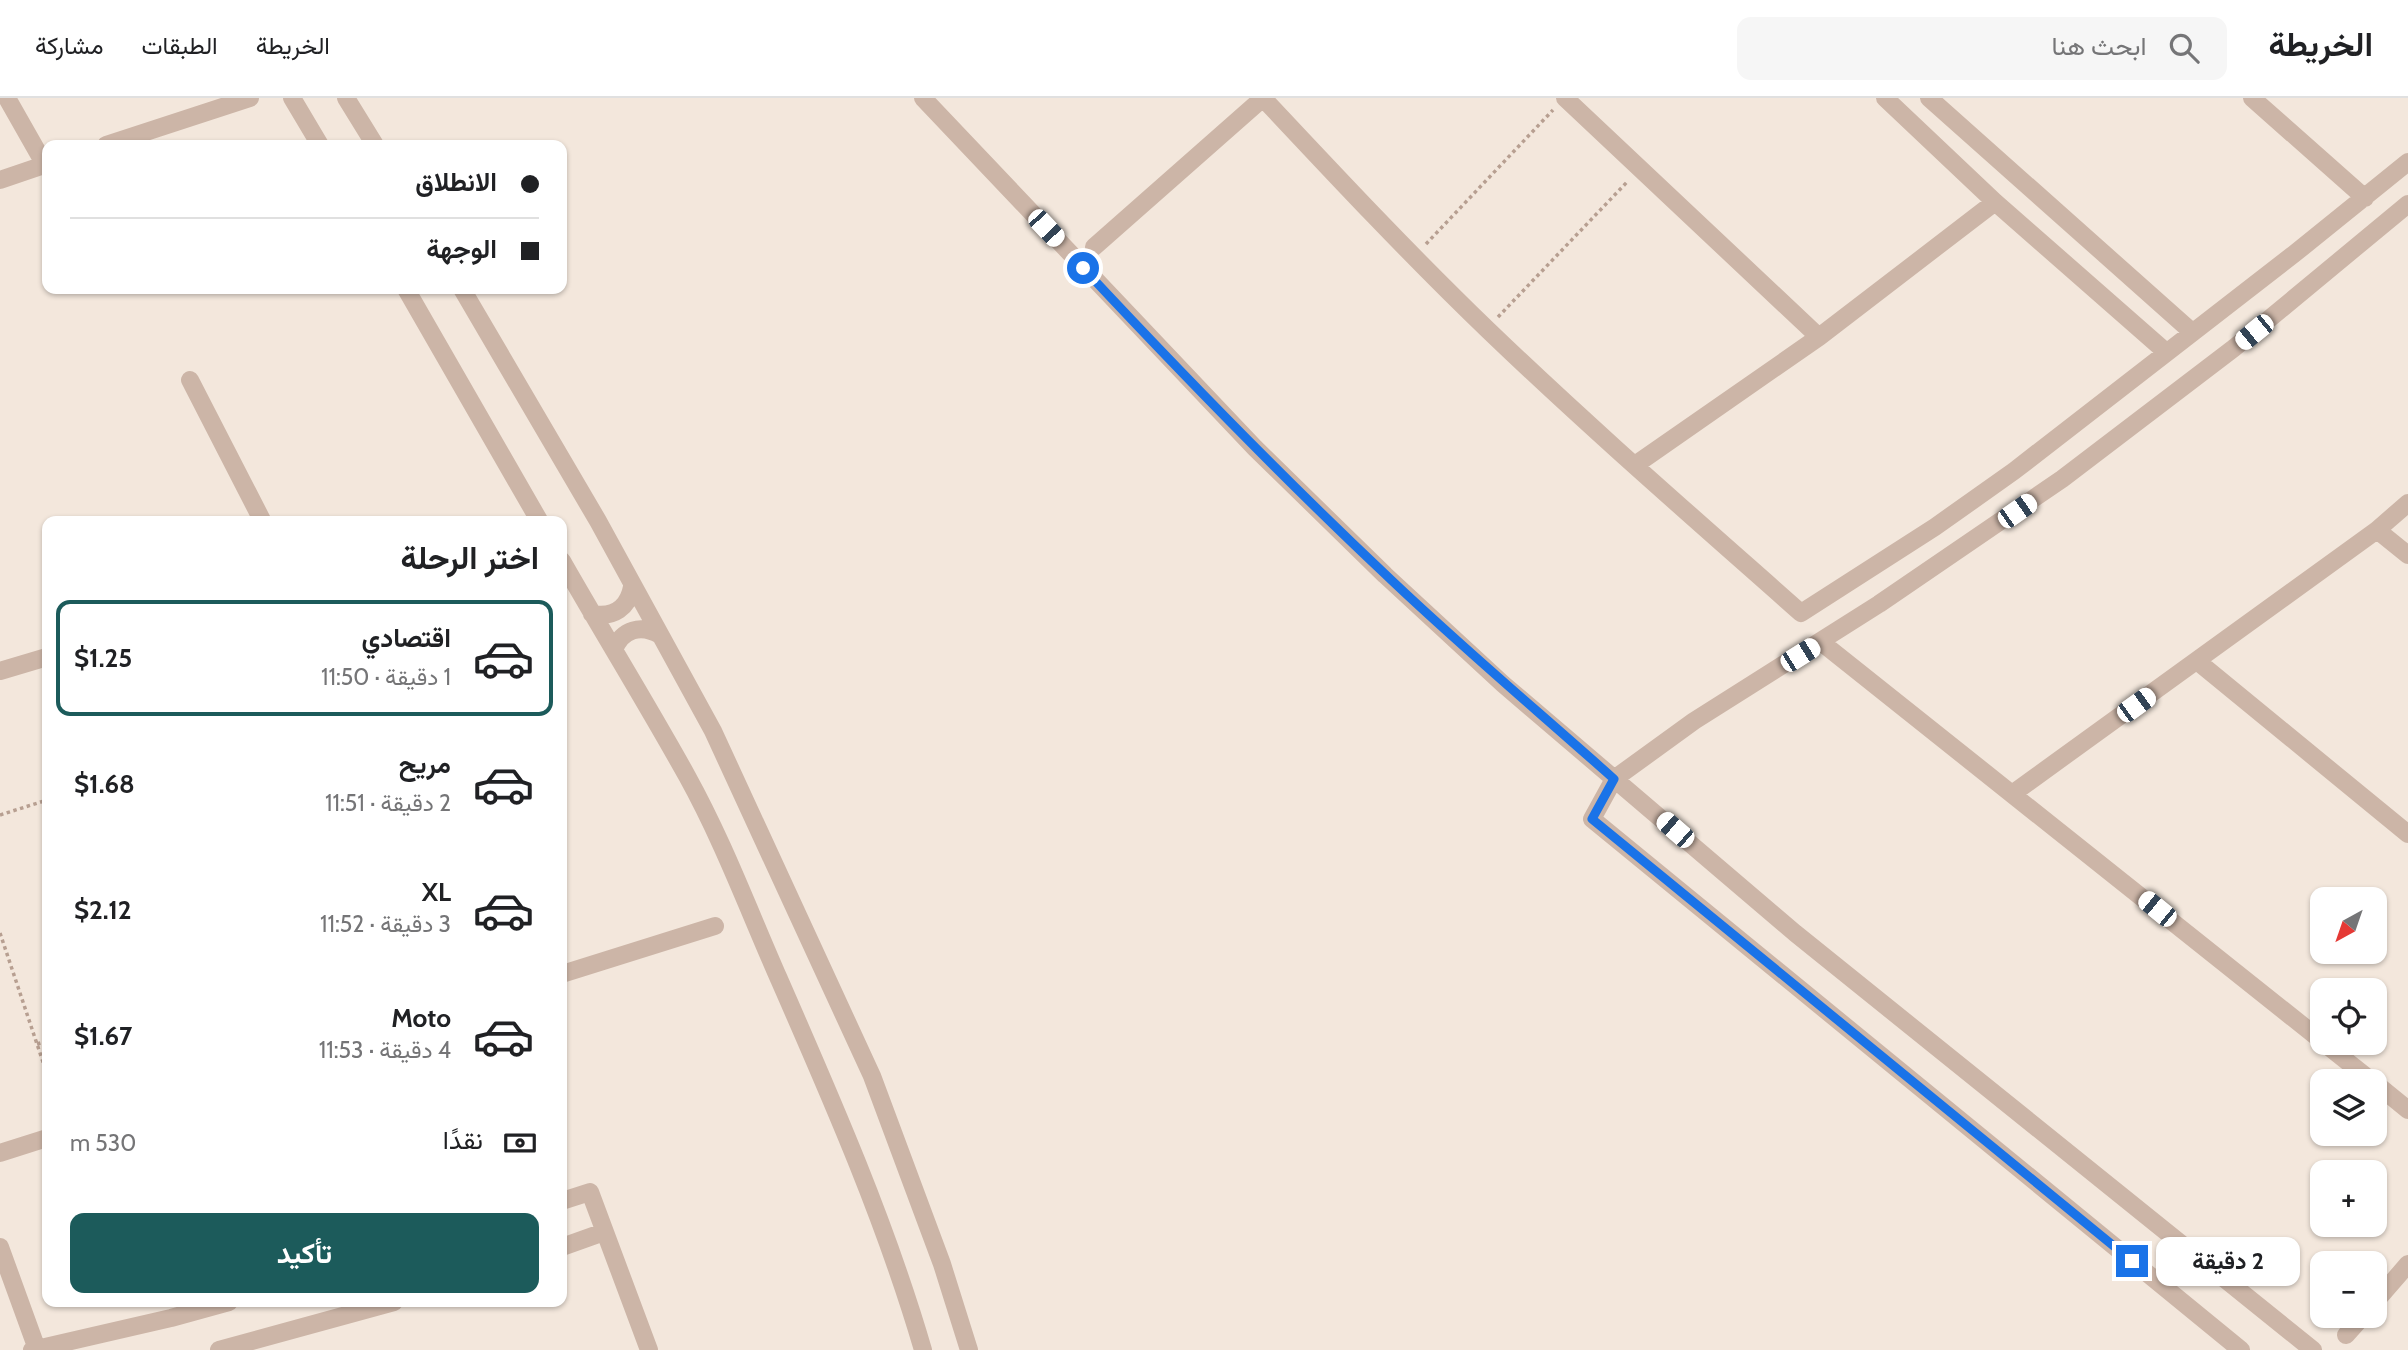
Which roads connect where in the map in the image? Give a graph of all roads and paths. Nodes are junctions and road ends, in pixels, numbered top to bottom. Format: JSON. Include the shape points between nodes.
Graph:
{"nodes":[{"id":1,"x":7,"y":98,"type":"edge"},
{"id":2,"x":250,"y":98,"type":"edge"},
{"id":3,"x":292,"y":98,"type":"edge"},
{"id":4,"x":346,"y":98,"type":"edge"},
{"id":5,"x":1885,"y":98,"type":"edge"},
{"id":6,"x":1929,"y":98,"type":"edge"},
{"id":7,"x":2252,"y":98,"type":"edge"},
{"id":8,"x":934,"y":102,"type":"edge"},
{"id":9,"x":1560,"y":103,"type":"edge"},
{"id":10,"x":121,"y":140,"type":"edge"},
{"id":11,"x":317,"y":140,"type":"edge"},
{"id":12,"x":372,"y":140,"type":"edge"},
{"id":13,"x":42,"y":158,"type":"edge"},
{"id":14,"x":2408,"y":162,"type":"edge"},
{"id":15,"x":42,"y":166,"type":"edge"},
{"id":16,"x":1639,"y":169,"type":"junction"},
{"id":17,"x":0,"y":180,"type":"edge"},
{"id":18,"x":2365,"y":198,"type":"junction"},
{"id":19,"x":1995,"y":202,"type":"junction"},
{"id":20,"x":2408,"y":204,"type":"edge"},
{"id":21,"x":1094,"y":247,"type":"dead end"},
{"id":22,"x":2102,"y":252,"type":"junction"},
{"id":23,"x":1414,"y":257,"type":"junction"},
{"id":24,"x":2077,"y":274,"type":"junction"},
{"id":25,"x":409,"y":294,"type":"edge"},
{"id":26,"x":465,"y":294,"type":"edge"},
{"id":27,"x":1487,"y":329,"type":"junction"},
{"id":28,"x":2193,"y":332,"type":"junction"},
{"id":29,"x":1819,"y":337,"type":"junction"},
{"id":30,"x":2166,"y":352,"type":"junction"},
{"id":31,"x":190,"y":380,"type":"dead end"},
{"id":32,"x":1635,"y":465,"type":"junction"},
{"id":33,"x":2408,"y":503,"type":"edge"},
{"id":34,"x":260,"y":516,"type":"edge"},
{"id":35,"x":537,"y":516,"type":"edge"},
{"id":36,"x":2377,"y":530,"type":"junction"},
{"id":37,"x":2408,"y":555,"type":"edge"},
{"id":38,"x":567,"y":570,"type":"edge"},
{"id":39,"x":632,"y":587,"type":"junction"},
{"id":40,"x":592,"y":614,"type":"junction"},
{"id":41,"x":660,"y":635,"type":"junction"},
{"id":42,"x":1821,"y":642,"type":"junction"},
{"id":43,"x":614,"y":650,"type":"junction"},
{"id":44,"x":42,"y":658,"type":"edge"},
{"id":45,"x":2197,"y":661,"type":"junction"},
{"id":46,"x":0,"y":671,"type":"edge"},
{"id":47,"x":1614,"y":779,"type":"junction"},
{"id":48,"x":2012,"y":794,"type":"junction"},
{"id":49,"x":42,"y":802,"type":"edge"},
{"id":50,"x":0,"y":815,"type":"edge"},
{"id":51,"x":2408,"y":834,"type":"edge"},
{"id":52,"x":715,"y":926,"type":"dead end"},
{"id":53,"x":0,"y":933,"type":"edge"},
{"id":54,"x":567,"y":972,"type":"edge"},
{"id":55,"x":2310,"y":1032,"type":"edge"},
{"id":56,"x":42,"y":1042,"type":"edge"},
{"id":57,"x":37,"y":1044,"type":"junction"},
{"id":58,"x":2340,"y":1055,"type":"edge"},
{"id":59,"x":42,"y":1059,"type":"edge"},
{"id":60,"x":2357,"y":1069,"type":"edge"},
{"id":61,"x":2387,"y":1093,"type":"edge"},
{"id":62,"x":2408,"y":1110,"type":"edge"},
{"id":63,"x":42,"y":1140,"type":"edge"},
{"id":64,"x":0,"y":1153,"type":"edge"},
{"id":65,"x":567,"y":1199,"type":"edge"},
{"id":66,"x":604,"y":1232,"type":"junction"},
{"id":67,"x":567,"y":1245,"type":"edge"},
{"id":68,"x":0,"y":1247,"type":"edge"},
{"id":69,"x":2408,"y":1264,"type":"edge"},
{"id":70,"x":2387,"y":1288,"type":"edge"},
{"id":71,"x":211,"y":1307,"type":"edge"},
{"id":72,"x":376,"y":1307,"type":"edge"},
{"id":73,"x":2352,"y":1328,"type":"edge"},
{"id":74,"x":2346,"y":1335,"type":"dead end"},
{"id":75,"x":34,"y":1349,"type":"edge"},
{"id":76,"x":219,"y":1350,"type":"edge"},
{"id":77,"x":649,"y":1350,"type":"edge"},
{"id":78,"x":923,"y":1350,"type":"edge"},
{"id":79,"x":969,"y":1350,"type":"edge"},
{"id":80,"x":2241,"y":1350,"type":"edge"},
{"id":81,"x":2313,"y":1350,"type":"edge"}],
"edges":[{"from":1,"to":13,"type":"street"},
{"from":2,"to":10,"type":"street"},
{"from":3,"to":11,"type":"street"},
{"from":4,"to":12,"type":"street"},
{"from":5,"to":19,"type":"street"},
{"from":6,"to":22,"type":"street"},
{"from":7,"to":18,"type":"street"},
{"from":8,"to":47,"type":"street","via":[[1255,449],[1503,684]]},
{"from":9,"to":16,"type":"street"},
{"from":9,"to":23,"type":"path"},
{"from":14,"to":18,"type":"street"},
{"from":15,"to":17,"type":"street"},
{"from":16,"to":27,"type":"path"},
{"from":16,"to":29,"type":"street"},
{"from":18,"to":28,"type":"street"},
{"from":19,"to":24,"type":"street"},
{"from":19,"to":29,"type":"street"},
{"from":20,"to":42,"type":"street","via":[[2151,414],[1972,543]]},
{"from":21,"to":23,"type":"street","via":[[1263,98]]},
{"from":22,"to":24,"type":"street"},
{"from":22,"to":28,"type":"street"},
{"from":23,"to":27,"type":"street"},
{"from":24,"to":30,"type":"street"},
{"from":25,"to":35,"type":"street"},
{"from":26,"to":39,"type":"street"},
{"from":27,"to":32,"type":"street"},
{"from":28,"to":30,"type":"street"},
{"from":29,"to":32,"type":"street"},
{"from":30,"to":32,"type":"street","via":[[2003,479],[1801,613]]},
{"from":31,"to":34,"type":"street"},
{"from":33,"to":36,"type":"street"},
{"from":36,"to":37,"type":"street"},
{"from":36,"to":45,"type":"street"},
{"from":38,"to":40,"type":"street"},
{"from":39,"to":40,"type":"street","via":[[619,610],[611,615]]},
{"from":39,"to":41,"type":"street"},
{"from":40,"to":43,"type":"street"},
{"from":41,"to":43,"type":"street","via":[[636,629],[622,636]]},
{"from":41,"to":79,"type":"street","via":[[713,731],[872,1076]]},
{"from":42,"to":47,"type":"street","via":[[1694,721]]},
{"from":42,"to":48,"type":"street"},
{"from":43,"to":78,"type":"street","via":[[724,852],[846,1138]]},
{"from":44,"to":46,"type":"street"},
{"from":45,"to":48,"type":"street"},
{"from":45,"to":51,"type":"street"},
{"from":47,"to":80,"type":"street","via":[[1592,819]]},
{"from":47,"to":81,"type":"street","via":[[1806,941]]},
{"from":48,"to":55,"type":"street"},
{"from":49,"to":50,"type":"path"},
{"from":52,"to":54,"type":"street"},
{"from":53,"to":57,"type":"path"},
{"from":56,"to":57,"type":"path"},
{"from":57,"to":59,"type":"path"},
{"from":58,"to":60,"type":"street"},
{"from":61,"to":62,"type":"street"},
{"from":63,"to":64,"type":"street"},
{"from":65,"to":66,"type":"street","via":[[590,1192]]},
{"from":66,"to":67,"type":"street"},
{"from":66,"to":77,"type":"street"},
{"from":68,"to":75,"type":"street"},
{"from":69,"to":70,"type":"street"},
{"from":71,"to":75,"type":"street"},
{"from":72,"to":76,"type":"street"},
{"from":73,"to":74,"type":"street"}]}
